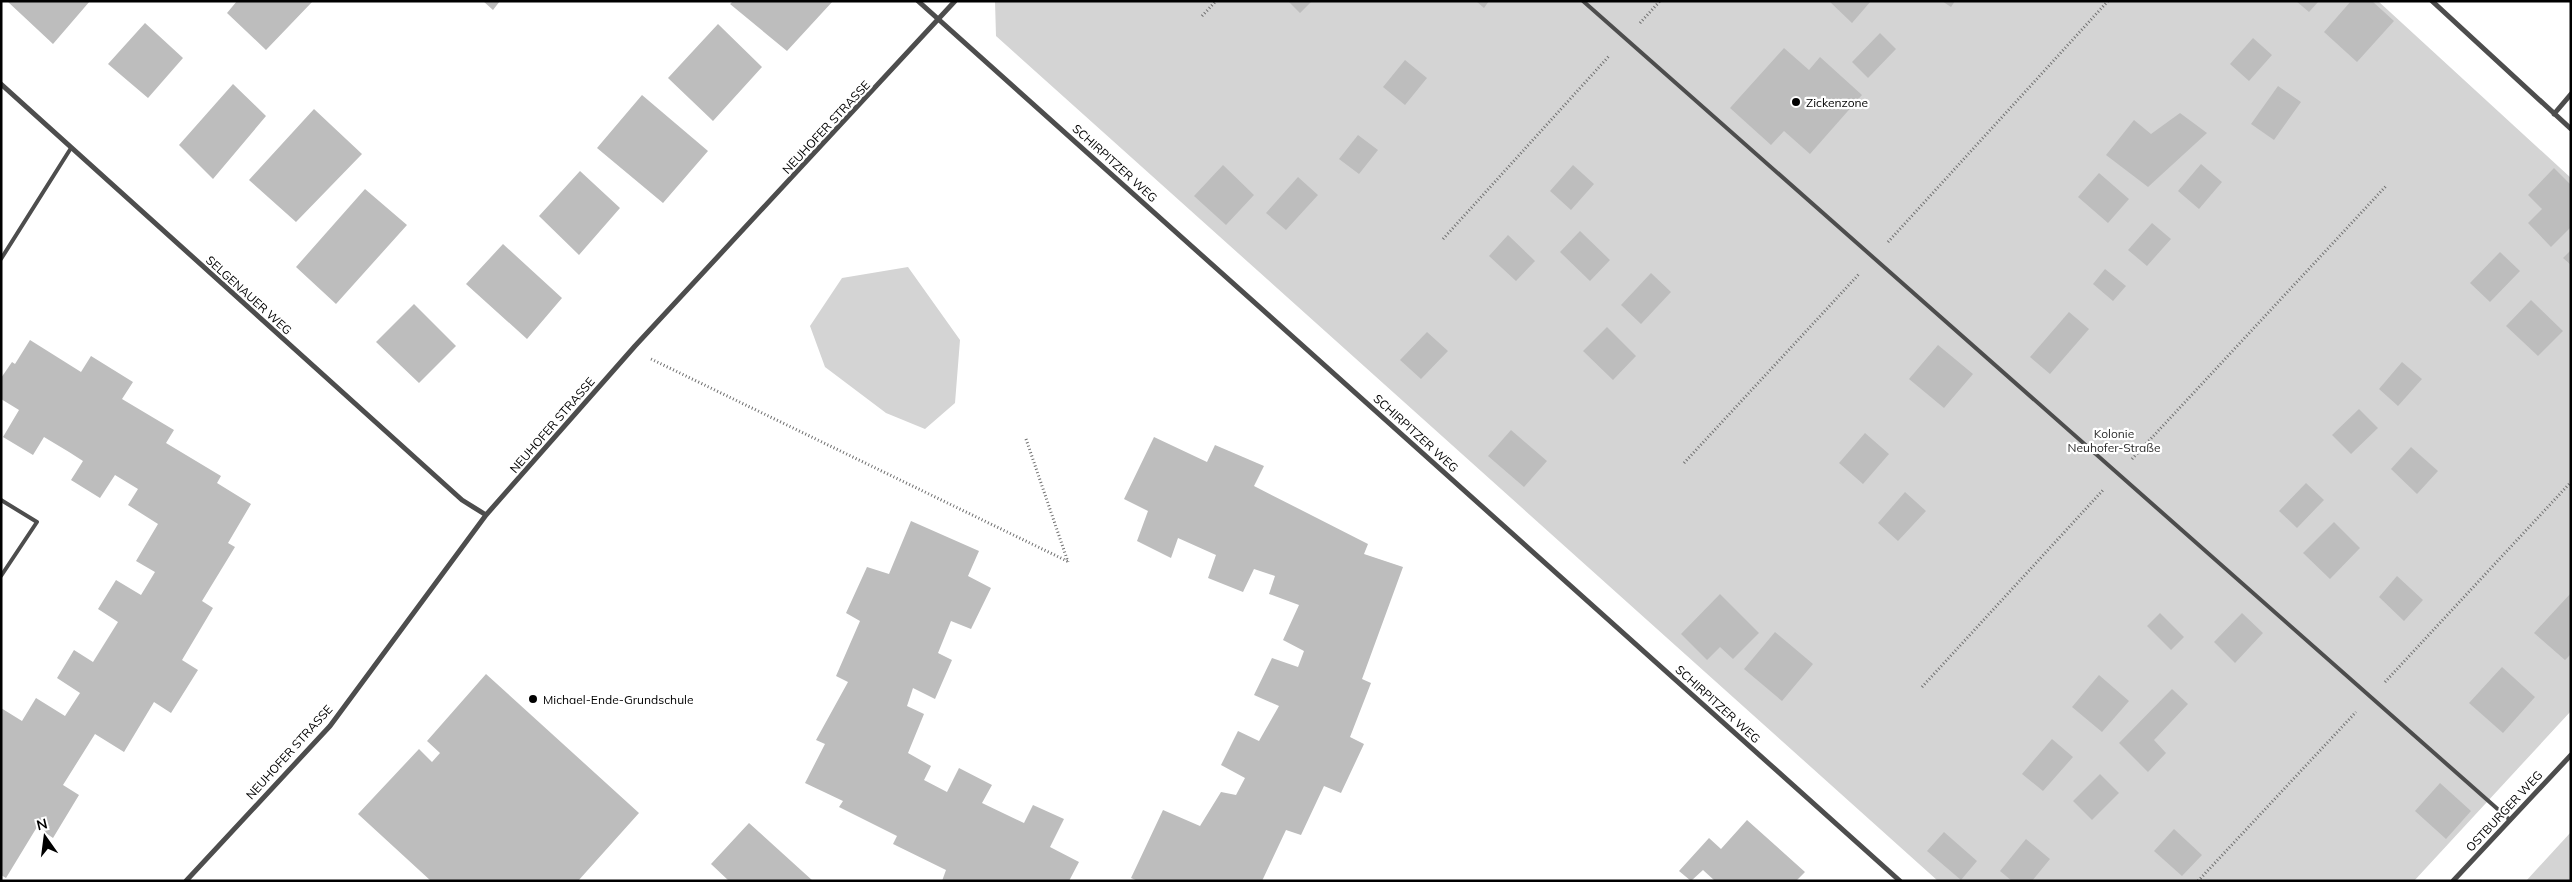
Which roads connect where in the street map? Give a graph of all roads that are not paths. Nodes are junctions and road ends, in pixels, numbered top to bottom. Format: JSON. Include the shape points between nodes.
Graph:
{"nodes":[{"id":1,"x":918,"y":1,"type":"edge"},
{"id":2,"x":955,"y":1,"type":"edge"},
{"id":3,"x":1583,"y":1,"type":"edge"},
{"id":4,"x":2432,"y":1,"type":"edge"},
{"id":5,"x":939,"y":19,"type":"junction"},
{"id":6,"x":1,"y":84,"type":"edge"},
{"id":7,"x":2571,"y":94,"type":"edge"},
{"id":8,"x":2554,"y":114,"type":"junction"},
{"id":9,"x":2571,"y":129,"type":"edge"},
{"id":10,"x":71,"y":148,"type":"junction"},
{"id":11,"x":1,"y":259,"type":"edge"},
{"id":12,"x":1,"y":500,"type":"edge"},
{"id":13,"x":486,"y":515,"type":"junction"},
{"id":14,"x":1,"y":576,"type":"edge"},
{"id":15,"x":2571,"y":755,"type":"edge"},
{"id":16,"x":2510,"y":820,"type":"junction"},
{"id":17,"x":186,"y":881,"type":"edge"},
{"id":18,"x":1900,"y":881,"type":"edge"},
{"id":19,"x":2453,"y":881,"type":"edge"}],
"edges":[{"from":1,"to":5,"type":"street","name":"SCHIRPITZER WEG"},
{"from":2,"to":5,"type":"street","name":"NEUHOFER STRASSE"},
{"from":3,"to":16,"type":"lane"},
{"from":4,"to":8,"type":"street"},
{"from":5,"to":13,"type":"street","name":"NEUHOFER STRASSE","via":[[635,346]]},
{"from":5,"to":18,"type":"street","name":"SCHIRPITZER WEG"},
{"from":6,"to":10,"type":"street","name":"SELGENAUER WEG"},
{"from":7,"to":8,"type":"street"},
{"from":8,"to":9,"type":"street"},
{"from":10,"to":11,"type":"lane"},
{"from":10,"to":13,"type":"street","name":"SELGENAUER WEG","via":[[462,500]]},
{"from":12,"to":14,"type":"lane","via":[[37,522]]},
{"from":13,"to":17,"type":"street","name":"NEUHOFER STRASSE","via":[[330,726]]},
{"from":15,"to":16,"type":"street","name":"OSTBURGER WEG"},
{"from":16,"to":19,"type":"street","name":"OSTBURGER WEG"}]}
